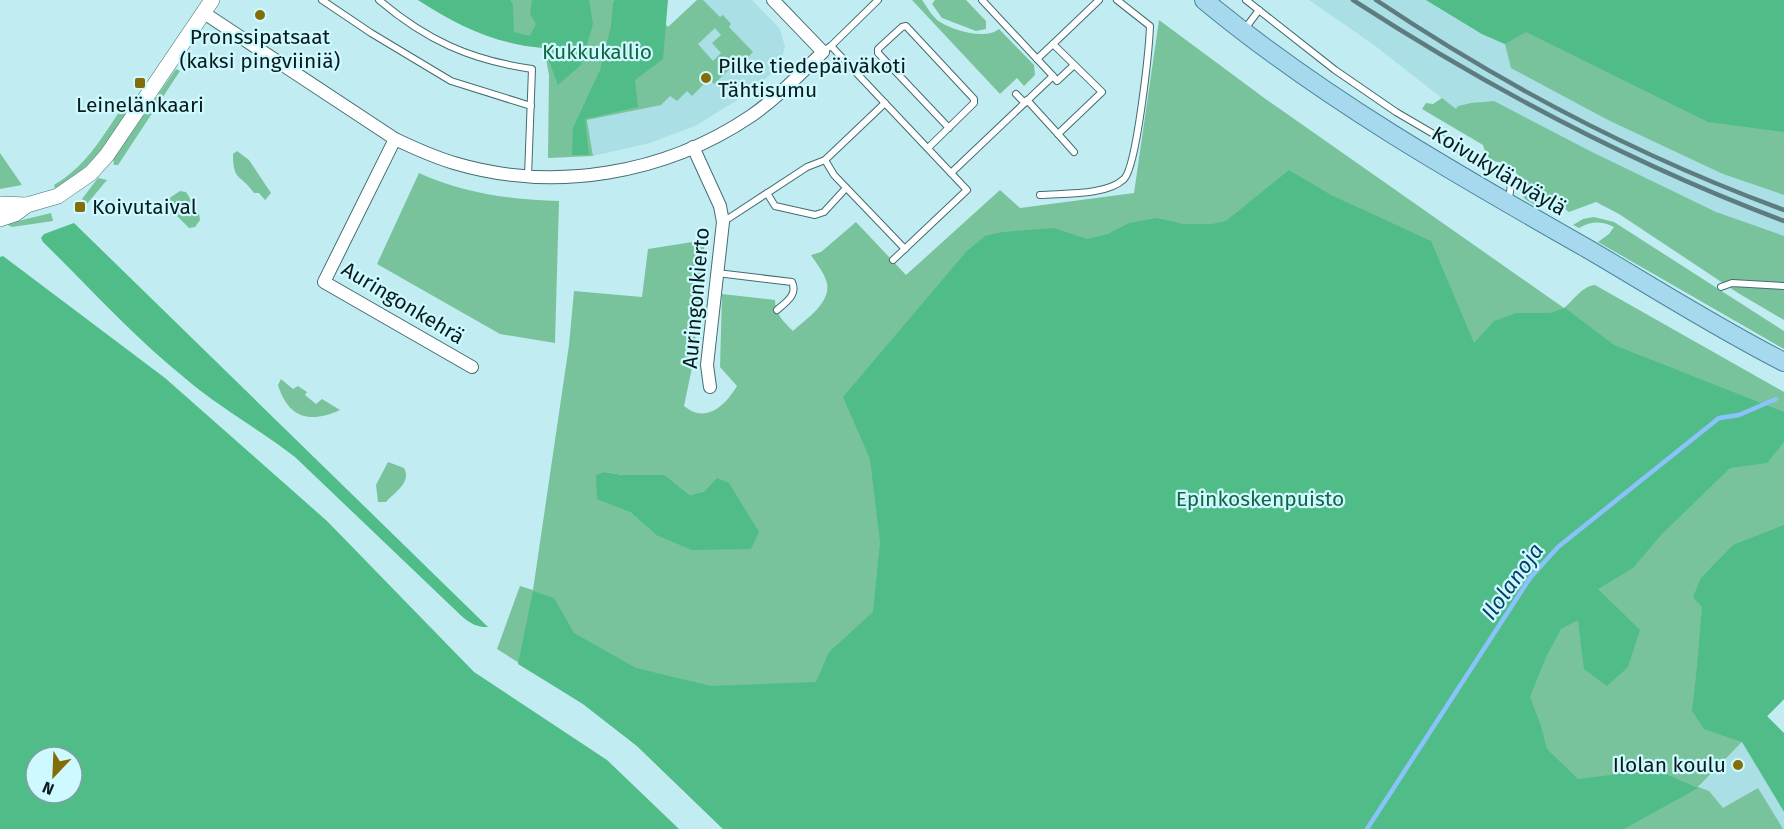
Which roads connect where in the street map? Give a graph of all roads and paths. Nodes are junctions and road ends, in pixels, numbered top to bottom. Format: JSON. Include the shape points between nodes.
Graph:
{"nodes":[{"id":1,"x":322,"y":0,"type":"edge"},
{"id":2,"x":379,"y":0,"type":"edge"},
{"id":3,"x":773,"y":0,"type":"edge"},
{"id":4,"x":879,"y":0,"type":"edge"},
{"id":5,"x":982,"y":0,"type":"edge"},
{"id":6,"x":1099,"y":0,"type":"edge"},
{"id":7,"x":1117,"y":0,"type":"edge"},
{"id":8,"x":1204,"y":0,"type":"edge"},
{"id":9,"x":1246,"y":0,"type":"edge"},
{"id":10,"x":208,"y":7,"type":"edge"},
{"id":11,"x":1259,"y":10,"type":"junction"},
{"id":12,"x":1243,"y":31,"type":"junction"},
{"id":13,"x":1053,"y":44,"type":"junction"},
{"id":14,"x":827,"y":49,"type":"junction"},
{"id":15,"x":1037,"y":59,"type":"junction"},
{"id":16,"x":1073,"y":66,"type":"junction"},
{"id":17,"x":1053,"y":76,"type":"junction"},
{"id":18,"x":1016,"y":94,"type":"dead end"},
{"id":19,"x":1026,"y":101,"type":"junction"},
{"id":20,"x":885,"y":103,"type":"junction"},
{"id":21,"x":531,"y":106,"type":"junction"},
{"id":22,"x":949,"y":128,"type":"junction"},
{"id":23,"x":1058,"y":134,"type":"junction"},
{"id":24,"x":395,"y":139,"type":"junction"},
{"id":25,"x":693,"y":147,"type":"junction"},
{"id":26,"x":928,"y":148,"type":"junction"},
{"id":27,"x":1074,"y":152,"type":"dead end"},
{"id":28,"x":825,"y":160,"type":"junction"},
{"id":29,"x":951,"y":173,"type":"junction"},
{"id":30,"x":528,"y":176,"type":"junction"},
{"id":31,"x":846,"y":188,"type":"junction"},
{"id":32,"x":767,"y":193,"type":"junction"},
{"id":33,"x":1040,"y":195,"type":"dead end"},
{"id":34,"x":1506,"y":202,"type":"junction"},
{"id":35,"x":0,"y":204,"type":"edge"},
{"id":36,"x":27,"y":205,"type":"junction"},
{"id":37,"x":0,"y":219,"type":"edge"},
{"id":38,"x":723,"y":222,"type":"junction"},
{"id":39,"x":904,"y":249,"type":"junction"},
{"id":40,"x":893,"y":260,"type":"dead end"},
{"id":41,"x":717,"y":273,"type":"junction"},
{"id":42,"x":1784,"y":286,"type":"edge"},
{"id":43,"x":1721,"y":287,"type":"dead end"},
{"id":44,"x":777,"y":310,"type":"dead end"},
{"id":45,"x":1784,"y":362,"type":"edge"},
{"id":46,"x":472,"y":367,"type":"dead end"},
{"id":47,"x":710,"y":387,"type":"dead end"}],
"edges":[{"from":1,"to":21,"type":"lane","via":[[451,81]]},
{"from":2,"to":21,"type":"lane","via":[[441,43],[498,64],[532,69]]},
{"from":3,"to":14,"type":"street"},
{"from":4,"to":14,"type":"lane"},
{"from":5,"to":15,"type":"lane"},
{"from":6,"to":13,"type":"lane"},
{"from":7,"to":33,"type":"lane","via":[[1150,26],[1133,161],[1125,179],[1104,189]]},
{"from":8,"to":12,"type":"main road","name":"Koivukylänväylä"},
{"from":9,"to":11,"type":"lane"},
{"from":10,"to":24,"type":"street"},
{"from":10,"to":36,"type":"street","via":[[92,173],[58,196]]},
{"from":11,"to":12,"type":"lane"},
{"from":11,"to":34,"type":"lane","via":[[1396,112],[1507,177],[1511,190]]},
{"from":12,"to":34,"type":"main road","name":"Koivukylänväylä","via":[[1343,102]]},
{"from":13,"to":15,"type":"lane"},
{"from":13,"to":16,"type":"lane"},
{"from":14,"to":20,"type":"lane"},
{"from":14,"to":25,"type":"street","via":[[751,116]]},
{"from":15,"to":17,"type":"lane"},
{"from":16,"to":17,"type":"lane","via":[[1057,81]]},
{"from":16,"to":23,"type":"lane","via":[[1102,92]]},
{"from":17,"to":19,"type":"lane"},
{"from":18,"to":19,"type":"lane"},
{"from":19,"to":23,"type":"lane"},
{"from":19,"to":29,"type":"lane"},
{"from":20,"to":26,"type":"lane"},
{"from":20,"to":28,"type":"lane"},
{"from":21,"to":30,"type":"lane"},
{"from":22,"to":22,"type":"lane","via":[[878,53],[902,27],[906,26],[974,99]]},
{"from":22,"to":26,"type":"lane"},
{"from":23,"to":27,"type":"lane"},
{"from":24,"to":30,"type":"street","via":[[454,163]]},
{"from":24,"to":46,"type":"street","name":"Auringonkehrä","via":[[324,282]]},
{"from":25,"to":30,"type":"street","via":[[654,163],[604,174]]},
{"from":25,"to":38,"type":"street","name":"Auringonkierto","via":[[720,206]]},
{"from":26,"to":29,"type":"lane"},
{"from":28,"to":31,"type":"lane"},
{"from":28,"to":32,"type":"lane"},
{"from":29,"to":39,"type":"lane","via":[[967,190]]},
{"from":31,"to":32,"type":"lane","via":[[824,212],[815,216],[775,206]]},
{"from":31,"to":39,"type":"lane"},
{"from":32,"to":38,"type":"lane"},
{"from":34,"to":45,"type":"main road","name":"Koivukylänväylä"},
{"from":35,"to":36,"type":"street"},
{"from":36,"to":37,"type":"street"},
{"from":38,"to":41,"type":"street","name":"Auringonkierto"},
{"from":39,"to":40,"type":"lane"},
{"from":41,"to":44,"type":"lane","via":[[792,282],[794,293]]},
{"from":41,"to":47,"type":"street","name":"Auringonkierto","via":[[707,365]]},
{"from":42,"to":43,"type":"lane","via":[[1732,283]]}]}
